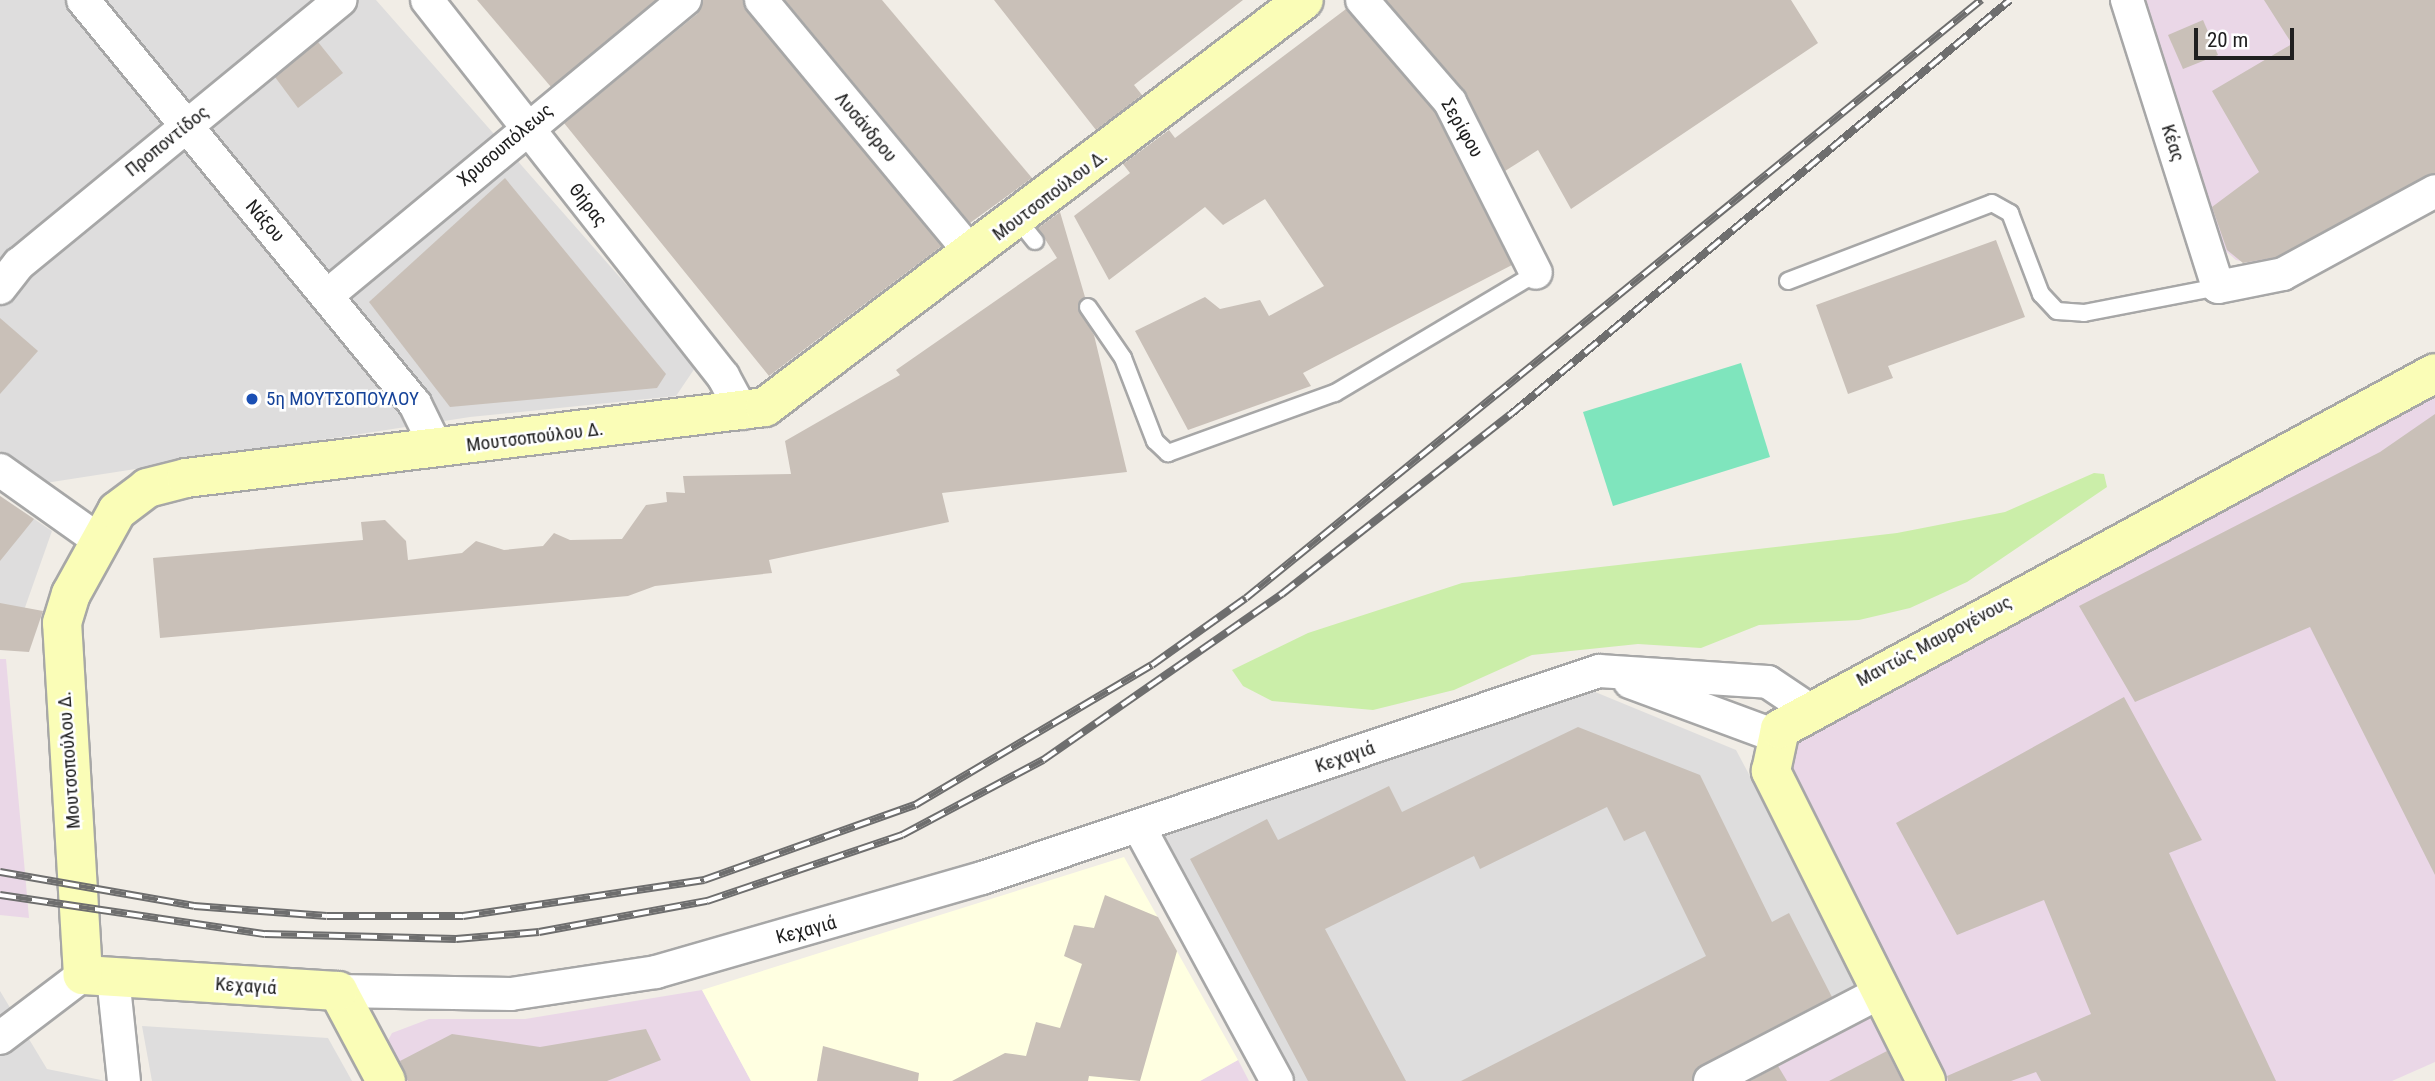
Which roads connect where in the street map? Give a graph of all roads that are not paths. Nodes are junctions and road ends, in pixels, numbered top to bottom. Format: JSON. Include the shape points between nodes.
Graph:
{"nodes":[{"id":1,"x":83,"y":0,"type":"edge"},
{"id":2,"x":340,"y":0,"type":"edge"},
{"id":3,"x":427,"y":0,"type":"edge"},
{"id":4,"x":685,"y":0,"type":"edge"},
{"id":5,"x":761,"y":0,"type":"edge"},
{"id":6,"x":1304,"y":0,"type":"edge"},
{"id":7,"x":1362,"y":0,"type":"edge"},
{"id":8,"x":2127,"y":0,"type":"edge"},
{"id":9,"x":185,"y":127,"type":"junction"},
{"id":10,"x":526,"y":127,"type":"junction"},
{"id":11,"x":2435,"y":191,"type":"edge"},
{"id":12,"x":972,"y":254,"type":"junction"},
{"id":13,"x":6,"y":265,"type":"edge"},
{"id":14,"x":1536,"y":273,"type":"joint"},
{"id":15,"x":1788,"y":281,"type":"dead end"},
{"id":16,"x":2218,"y":286,"type":"junction"},
{"id":17,"x":329,"y":294,"type":"junction"},
{"id":18,"x":1088,"y":307,"type":"dead end"},
{"id":19,"x":2435,"y":373,"type":"edge"},
{"id":20,"x":743,"y":413,"type":"junction"},
{"id":21,"x":437,"y":449,"type":"junction"},
{"id":22,"x":0,"y":470,"type":"edge"},
{"id":23,"x":97,"y":539,"type":"junction"},
{"id":24,"x":1599,"y":671,"type":"junction"},
{"id":25,"x":1808,"y":709,"type":"junction"},
{"id":26,"x":1776,"y":736,"type":"junction"},
{"id":27,"x":1139,"y":827,"type":"junction"},
{"id":28,"x":98,"y":976,"type":"junction"},
{"id":29,"x":338,"y":991,"type":"junction"},
{"id":30,"x":1881,"y":992,"type":"junction"},
{"id":31,"x":0,"y":1038,"type":"edge"},
{"id":32,"x":124,"y":1081,"type":"edge"},
{"id":33,"x":386,"y":1081,"type":"edge"},
{"id":34,"x":1277,"y":1081,"type":"edge"},
{"id":35,"x":1710,"y":1081,"type":"edge"},
{"id":36,"x":1926,"y":1081,"type":"edge"}],
"edges":[{"from":1,"to":9,"type":"street","name":"Νάξου"},
{"from":2,"to":9,"type":"street","name":"Προποντίδος"},
{"from":3,"to":10,"type":"street","name":"Θήρας"},
{"from":4,"to":10,"type":"street","name":"Χρυσουπόλεως"},
{"from":5,"to":12,"type":"street","name":"Λυσάνδρου"},
{"from":6,"to":12,"type":"street","name":"Μουτσοπούλου Δ.","via":[[1026,230]]},
{"from":7,"to":14,"type":"street","name":"Σερίφου","via":[[1450,102]]},
{"from":8,"to":16,"type":"street","name":"Κέας"},
{"from":9,"to":13,"type":"street","name":"Προποντίδος"},
{"from":9,"to":17,"type":"street","name":"Νάξου"},
{"from":10,"to":17,"type":"street","name":"Χρυσουπόλεως"},
{"from":10,"to":20,"type":"street","name":"Θήρας","via":[[723,376]]},
{"from":11,"to":16,"type":"street","via":[[2283,274]]},
{"from":12,"to":20,"type":"street","name":"Μουτσοπούλου Δ.","via":[[791,393]]},
{"from":14,"to":18,"type":"lane","via":[[1335,393],[1168,453],[1155,441],[1123,358]]},
{"from":15,"to":16,"type":"lane","via":[[1992,203],[2010,214],[2041,294],[2057,311],[2084,313]]},
{"from":17,"to":21,"type":"street","name":"Νάξου","via":[[415,404]]},
{"from":19,"to":25,"type":"street","name":"Μαντώς Μαυρογένους"},
{"from":20,"to":21,"type":"street","name":"Μουτσοπούλου Δ."},
{"from":21,"to":23,"type":"street","name":"Μουτσοπούλου Δ.","via":[[169,482],[126,500]]},
{"from":22,"to":23,"type":"street"},
{"from":23,"to":28,"type":"street","name":"Μουτσοπούλου Δ.","via":[[71,593],[61,633]]},
{"from":24,"to":25,"type":"street","name":"Κεχαγιά","via":[[1768,682]]},
{"from":24,"to":26,"type":"street"},
{"from":24,"to":27,"type":"street","name":"Κεχαγιά"},
{"from":25,"to":26,"type":"street","name":"Μαντώς Μαυρογένους"},
{"from":26,"to":30,"type":"street","via":[[1771,771]]},
{"from":27,"to":29,"type":"street","name":"Κεχαγιά","via":[[848,918],[580,988],[427,996]]},
{"from":27,"to":34,"type":"street"},
{"from":28,"to":29,"type":"street","name":"Κεχαγιά"},
{"from":28,"to":31,"type":"street"},
{"from":28,"to":32,"type":"street"},
{"from":29,"to":33,"type":"street"},
{"from":30,"to":35,"type":"street"},
{"from":30,"to":36,"type":"street"}]}
